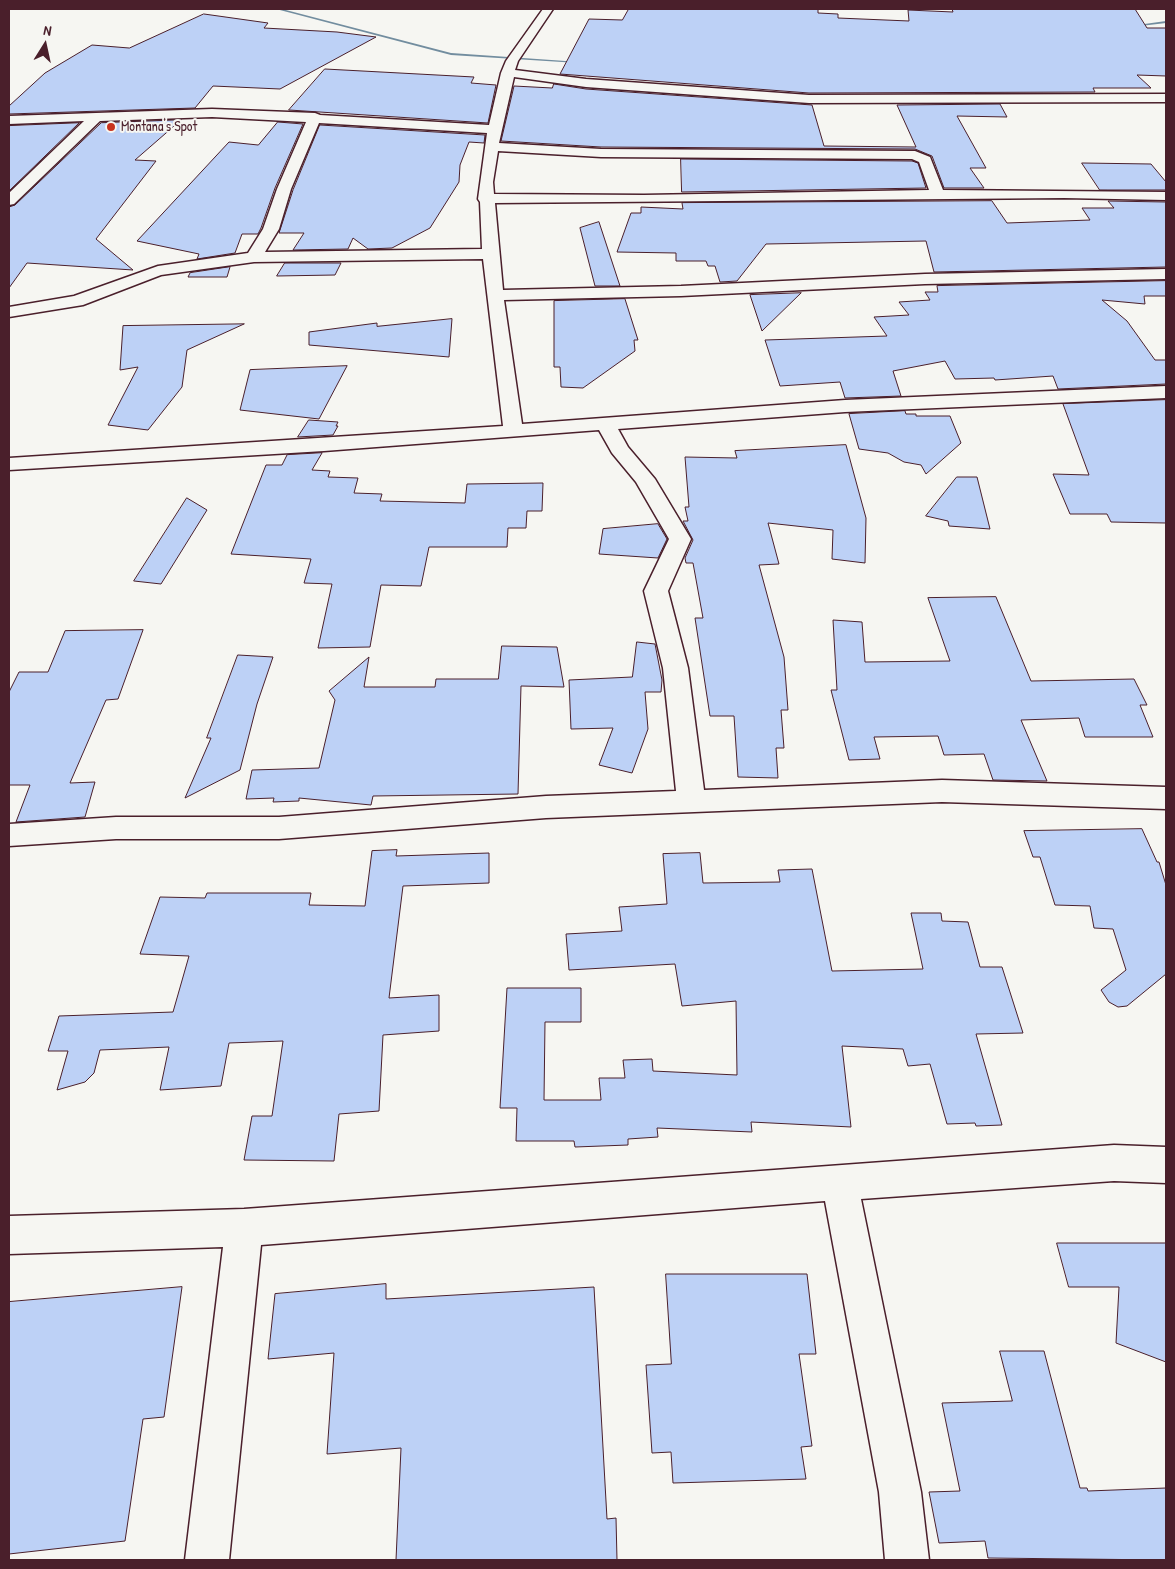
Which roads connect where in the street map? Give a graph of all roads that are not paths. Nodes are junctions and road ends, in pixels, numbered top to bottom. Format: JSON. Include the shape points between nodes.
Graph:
{"nodes":[{"id":1,"x":548,"y":9,"type":"edge"},
{"id":2,"x":508,"y":73,"type":"junction"},
{"id":3,"x":1166,"y":98,"type":"edge"},
{"id":4,"x":96,"y":117,"type":"junction"},
{"id":5,"x":315,"y":118,"type":"junction"},
{"id":6,"x":9,"y":120,"type":"edge"},
{"id":7,"x":494,"y":129,"type":"junction"},
{"id":8,"x":493,"y":147,"type":"junction"},
{"id":9,"x":938,"y":196,"type":"junction"},
{"id":10,"x":1166,"y":196,"type":"edge"},
{"id":11,"x":485,"y":199,"type":"junction"},
{"id":12,"x":9,"y":201,"type":"edge"},
{"id":13,"x":490,"y":254,"type":"junction"},
{"id":14,"x":254,"y":257,"type":"junction"},
{"id":15,"x":1166,"y":274,"type":"edge"},
{"id":16,"x":496,"y":295,"type":"junction"},
{"id":17,"x":9,"y":312,"type":"edge"},
{"id":18,"x":1166,"y":392,"type":"edge"},
{"id":19,"x":606,"y":424,"type":"junction"},
{"id":20,"x":513,"y":430,"type":"junction"},
{"id":21,"x":9,"y":464,"type":"edge"},
{"id":22,"x":1166,"y":798,"type":"edge"},
{"id":23,"x":691,"y":800,"type":"junction"},
{"id":24,"x":9,"y":835,"type":"edge"},
{"id":25,"x":1166,"y":1165,"type":"edge"},
{"id":26,"x":840,"y":1182,"type":"junction"},
{"id":27,"x":244,"y":1228,"type":"junction"},
{"id":28,"x":9,"y":1235,"type":"edge"},
{"id":29,"x":207,"y":1560,"type":"edge"},
{"id":30,"x":907,"y":1560,"type":"edge"}],
"edges":[{"from":1,"to":2,"type":"street","via":[[516,54]]},
{"from":2,"to":3,"type":"street","via":[[586,83],[809,99]]},
{"from":2,"to":7,"type":"street"},
{"from":4,"to":5,"type":"street","via":[[212,113]]},
{"from":4,"to":6,"type":"street"},
{"from":4,"to":12,"type":"street"},
{"from":5,"to":7,"type":"street"},
{"from":5,"to":14,"type":"street","via":[[284,189],[271,229]]},
{"from":7,"to":8,"type":"street"},
{"from":8,"to":9,"type":"street","via":[[601,153],[915,156],[926,160]]},
{"from":8,"to":11,"type":"street"},
{"from":9,"to":10,"type":"street"},
{"from":9,"to":11,"type":"street"},
{"from":11,"to":13,"type":"street"},
{"from":13,"to":14,"type":"street"},
{"from":13,"to":16,"type":"street"},
{"from":14,"to":17,"type":"street","via":[[158,271],[77,302]]},
{"from":15,"to":16,"type":"street","via":[[925,279],[681,291]]},
{"from":16,"to":20,"type":"street"},
{"from":18,"to":19,"type":"street","via":[[845,406]]},
{"from":19,"to":20,"type":"street"},
{"from":19,"to":23,"type":"street","via":[[619,449],[645,479],[680,538],[656,591],[669,631],[683,705]]},
{"from":20,"to":21,"type":"street"},
{"from":22,"to":23,"type":"street","via":[[942,791]]},
{"from":23,"to":24,"type":"street","via":[[546,806],[279,828],[116,828]]},
{"from":25,"to":26,"type":"street","via":[[1114,1163]]},
{"from":26,"to":27,"type":"street"},
{"from":26,"to":30,"type":"street","via":[[900,1492]]},
{"from":27,"to":28,"type":"street"},
{"from":27,"to":29,"type":"street"}]}
